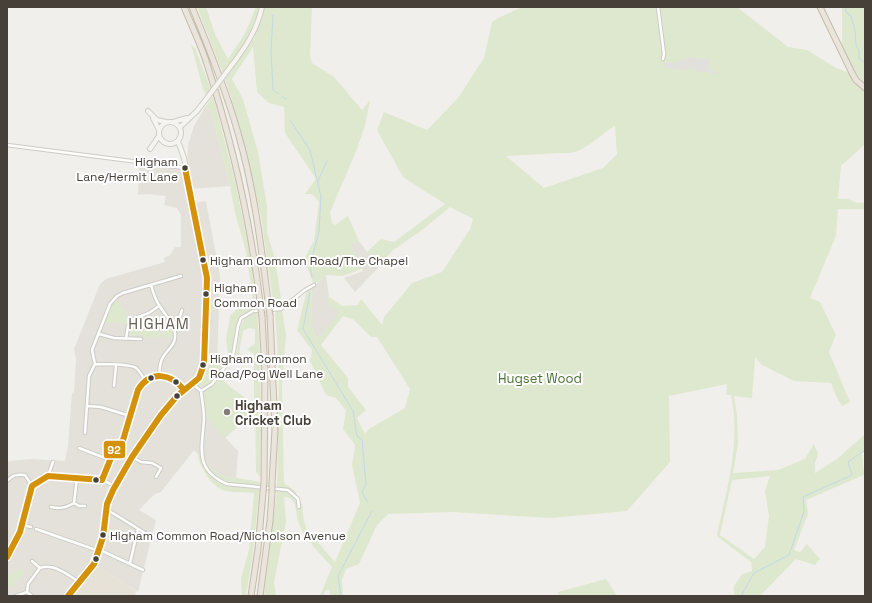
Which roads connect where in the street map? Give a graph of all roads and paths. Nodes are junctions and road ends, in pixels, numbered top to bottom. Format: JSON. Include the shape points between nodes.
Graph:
{"nodes":[{"id":1,"x":184,"y":7,"type":"edge"},
{"id":2,"x":192,"y":7,"type":"edge"},
{"id":3,"x":262,"y":7,"type":"edge"},
{"id":4,"x":658,"y":7,"type":"edge"},
{"id":5,"x":820,"y":7,"type":"edge"},
{"id":6,"x":663,"y":59,"type":"dead end"},
{"id":7,"x":865,"y":88,"type":"edge"},
{"id":8,"x":193,"y":115,"type":"junction"},
{"id":9,"x":166,"y":122,"type":"junction"},
{"id":10,"x":173,"y":122,"type":"junction"},
{"id":11,"x":180,"y":128,"type":"junction"},
{"id":12,"x":159,"y":130,"type":"junction"},
{"id":13,"x":159,"y":136,"type":"junction"},
{"id":14,"x":178,"y":141,"type":"junction"},
{"id":15,"x":164,"y":142,"type":"junction"},
{"id":16,"x":172,"y":144,"type":"junction"},
{"id":17,"x":7,"y":145,"type":"edge"},
{"id":18,"x":183,"y":156,"type":"junction"},
{"id":19,"x":186,"y":168,"type":"junction"},
{"id":20,"x":181,"y":276,"type":"dead end"},
{"id":21,"x":151,"y":285,"type":"junction"},
{"id":22,"x":314,"y":285,"type":"dead end"},
{"id":23,"x":159,"y":306,"type":"junction"},
{"id":24,"x":182,"y":310,"type":"dead end"},
{"id":25,"x":173,"y":324,"type":"junction"},
{"id":26,"x":99,"y":334,"type":"junction"},
{"id":27,"x":126,"y":339,"type":"junction"},
{"id":28,"x":141,"y":339,"type":"dead end"},
{"id":29,"x":95,"y":364,"type":"junction"},
{"id":30,"x":116,"y":366,"type":"junction"},
{"id":31,"x":159,"y":376,"type":"junction"},
{"id":32,"x":145,"y":381,"type":"junction"},
{"id":33,"x":194,"y":384,"type":"junction"},
{"id":34,"x":114,"y":386,"type":"dead end"},
{"id":35,"x":184,"y":390,"type":"junction"},
{"id":36,"x":201,"y":391,"type":"junction"},
{"id":37,"x":87,"y":406,"type":"junction"},
{"id":38,"x":130,"y":416,"type":"junction"},
{"id":39,"x":86,"y":428,"type":"junction"},
{"id":40,"x":90,"y":428,"type":"dead end"},
{"id":41,"x":85,"y":433,"type":"dead end"},
{"id":42,"x":79,"y":448,"type":"dead end"},
{"id":43,"x":132,"y":458,"type":"junction"},
{"id":44,"x":110,"y":460,"type":"junction"},
{"id":45,"x":53,"y":462,"type":"dead end"},
{"id":46,"x":48,"y":476,"type":"junction"},
{"id":47,"x":156,"y":477,"type":"dead end"},
{"id":48,"x":77,"y":478,"type":"junction"},
{"id":49,"x":102,"y":480,"type":"junction"},
{"id":50,"x":7,"y":482,"type":"edge"},
{"id":51,"x":32,"y":486,"type":"junction"},
{"id":52,"x":115,"y":487,"type":"junction"},
{"id":53,"x":74,"y":503,"type":"junction"},
{"id":54,"x":85,"y":506,"type":"dead end"},
{"id":55,"x":299,"y":506,"type":"dead end"},
{"id":56,"x":50,"y":507,"type":"dead end"},
{"id":57,"x":106,"y":509,"type":"junction"},
{"id":58,"x":22,"y":524,"type":"junction"},
{"id":59,"x":31,"y":527,"type":"dead end"},
{"id":60,"x":138,"y":528,"type":"junction"},
{"id":61,"x":36,"y":529,"type":"dead end"},
{"id":62,"x":150,"y":536,"type":"dead end"},
{"id":63,"x":99,"y":550,"type":"junction"},
{"id":64,"x":7,"y":557,"type":"edge"},
{"id":65,"x":32,"y":561,"type":"dead end"},
{"id":66,"x":130,"y":563,"type":"junction"},
{"id":67,"x":40,"y":568,"type":"junction"},
{"id":68,"x":143,"y":570,"type":"dead end"},
{"id":69,"x":80,"y":582,"type":"junction"},
{"id":70,"x":27,"y":592,"type":"junction"},
{"id":71,"x":16,"y":596,"type":"edge"},
{"id":72,"x":32,"y":596,"type":"edge"},
{"id":73,"x":68,"y":596,"type":"edge"},
{"id":74,"x":251,"y":596,"type":"edge"},
{"id":75,"x":260,"y":596,"type":"edge"}],
"edges":[{"from":1,"to":74,"type":"highway","bridge":true,"via":[[204,57],[230,141],[242,192],[262,317],[265,374],[264,482]]},
{"from":2,"to":75,"type":"highway","bridge":true,"via":[[215,64],[238,133],[252,191],[270,316],[275,430],[270,521]]},
{"from":3,"to":8,"type":"street","bridge":true,"via":[[248,43]]},
{"from":4,"to":6,"type":"street"},
{"from":5,"to":7,"type":"highway","via":[[852,73]]},
{"from":8,"to":10,"type":"street"},
{"from":8,"to":11,"type":"street"},
{"from":9,"to":10,"type":"street"},
{"from":9,"to":12,"type":"street"},
{"from":9,"to":12,"type":"street","via":[[157,120],[148,111]]},
{"from":10,"to":11,"type":"street"},
{"from":11,"to":14,"type":"street","via":[[181,136]]},
{"from":12,"to":13,"type":"street"},
{"from":13,"to":15,"type":"street"},
{"from":13,"to":15,"type":"street","via":[[150,149]]},
{"from":14,"to":16,"type":"street"},
{"from":14,"to":18,"type":"street"},
{"from":15,"to":16,"type":"street"},
{"from":16,"to":18,"type":"street"},
{"from":17,"to":19,"type":"street"},
{"from":18,"to":19,"type":"street"},
{"from":19,"to":33,"type":"street","via":[[207,278],[204,364]]},
{"from":20,"to":21,"type":"street"},
{"from":21,"to":23,"type":"street"},
{"from":21,"to":26,"type":"street","via":[[117,296],[110,304]]},
{"from":22,"to":36,"type":"street","via":[[281,309],[253,311],[242,318],[238,326],[233,356],[212,384]]},
{"from":23,"to":25,"type":"street"},
{"from":23,"to":27,"type":"street","via":[[133,320],[128,326]]},
{"from":24,"to":25,"type":"street","via":[[179,319]]},
{"from":25,"to":31,"type":"street","via":[[174,340],[160,362]]},
{"from":26,"to":27,"type":"street"},
{"from":26,"to":29,"type":"street","via":[[92,350]]},
{"from":27,"to":28,"type":"street"},
{"from":29,"to":30,"type":"street"},
{"from":29,"to":37,"type":"street","via":[[89,376]]},
{"from":30,"to":32,"type":"street","via":[[129,365],[138,369]]},
{"from":30,"to":34,"type":"street"},
{"from":31,"to":32,"type":"street"},
{"from":31,"to":35,"type":"street","via":[[169,377]]},
{"from":32,"to":38,"type":"street","via":[[138,390]]},
{"from":33,"to":35,"type":"street"},
{"from":33,"to":36,"type":"street"},
{"from":35,"to":43,"type":"street","via":[[160,415]]},
{"from":36,"to":55,"type":"street","via":[[204,414],[201,452],[205,466],[212,476],[227,484],[288,490],[298,499]]},
{"from":37,"to":38,"type":"street","via":[[101,407]]},
{"from":37,"to":39,"type":"street"},
{"from":38,"to":44,"type":"street","via":[[123,440],[115,448]]},
{"from":39,"to":40,"type":"street"},
{"from":39,"to":41,"type":"street"},
{"from":42,"to":44,"type":"street"},
{"from":43,"to":47,"type":"street","via":[[161,468]]},
{"from":43,"to":52,"type":"street"},
{"from":44,"to":49,"type":"street"},
{"from":45,"to":46,"type":"street"},
{"from":46,"to":48,"type":"street"},
{"from":46,"to":51,"type":"street"},
{"from":48,"to":49,"type":"street"},
{"from":48,"to":53,"type":"street"},
{"from":49,"to":52,"type":"street"},
{"from":50,"to":51,"type":"street","via":[[12,476],[25,475]]},
{"from":51,"to":58,"type":"street"},
{"from":52,"to":57,"type":"street"},
{"from":53,"to":54,"type":"street"},
{"from":53,"to":56,"type":"street","via":[[65,508]]},
{"from":57,"to":60,"type":"street"},
{"from":57,"to":63,"type":"street"},
{"from":58,"to":59,"type":"street"},
{"from":58,"to":64,"type":"street"},
{"from":60,"to":62,"type":"street"},
{"from":60,"to":66,"type":"street"},
{"from":61,"to":63,"type":"street"},
{"from":63,"to":66,"type":"street"},
{"from":63,"to":69,"type":"street","via":[[94,564]]},
{"from":65,"to":67,"type":"street"},
{"from":66,"to":68,"type":"street"},
{"from":67,"to":69,"type":"street","via":[[47,566],[65,572]]},
{"from":67,"to":70,"type":"street","via":[[28,584]]},
{"from":69,"to":73,"type":"street"},
{"from":70,"to":71,"type":"street"},
{"from":70,"to":72,"type":"street"}]}
